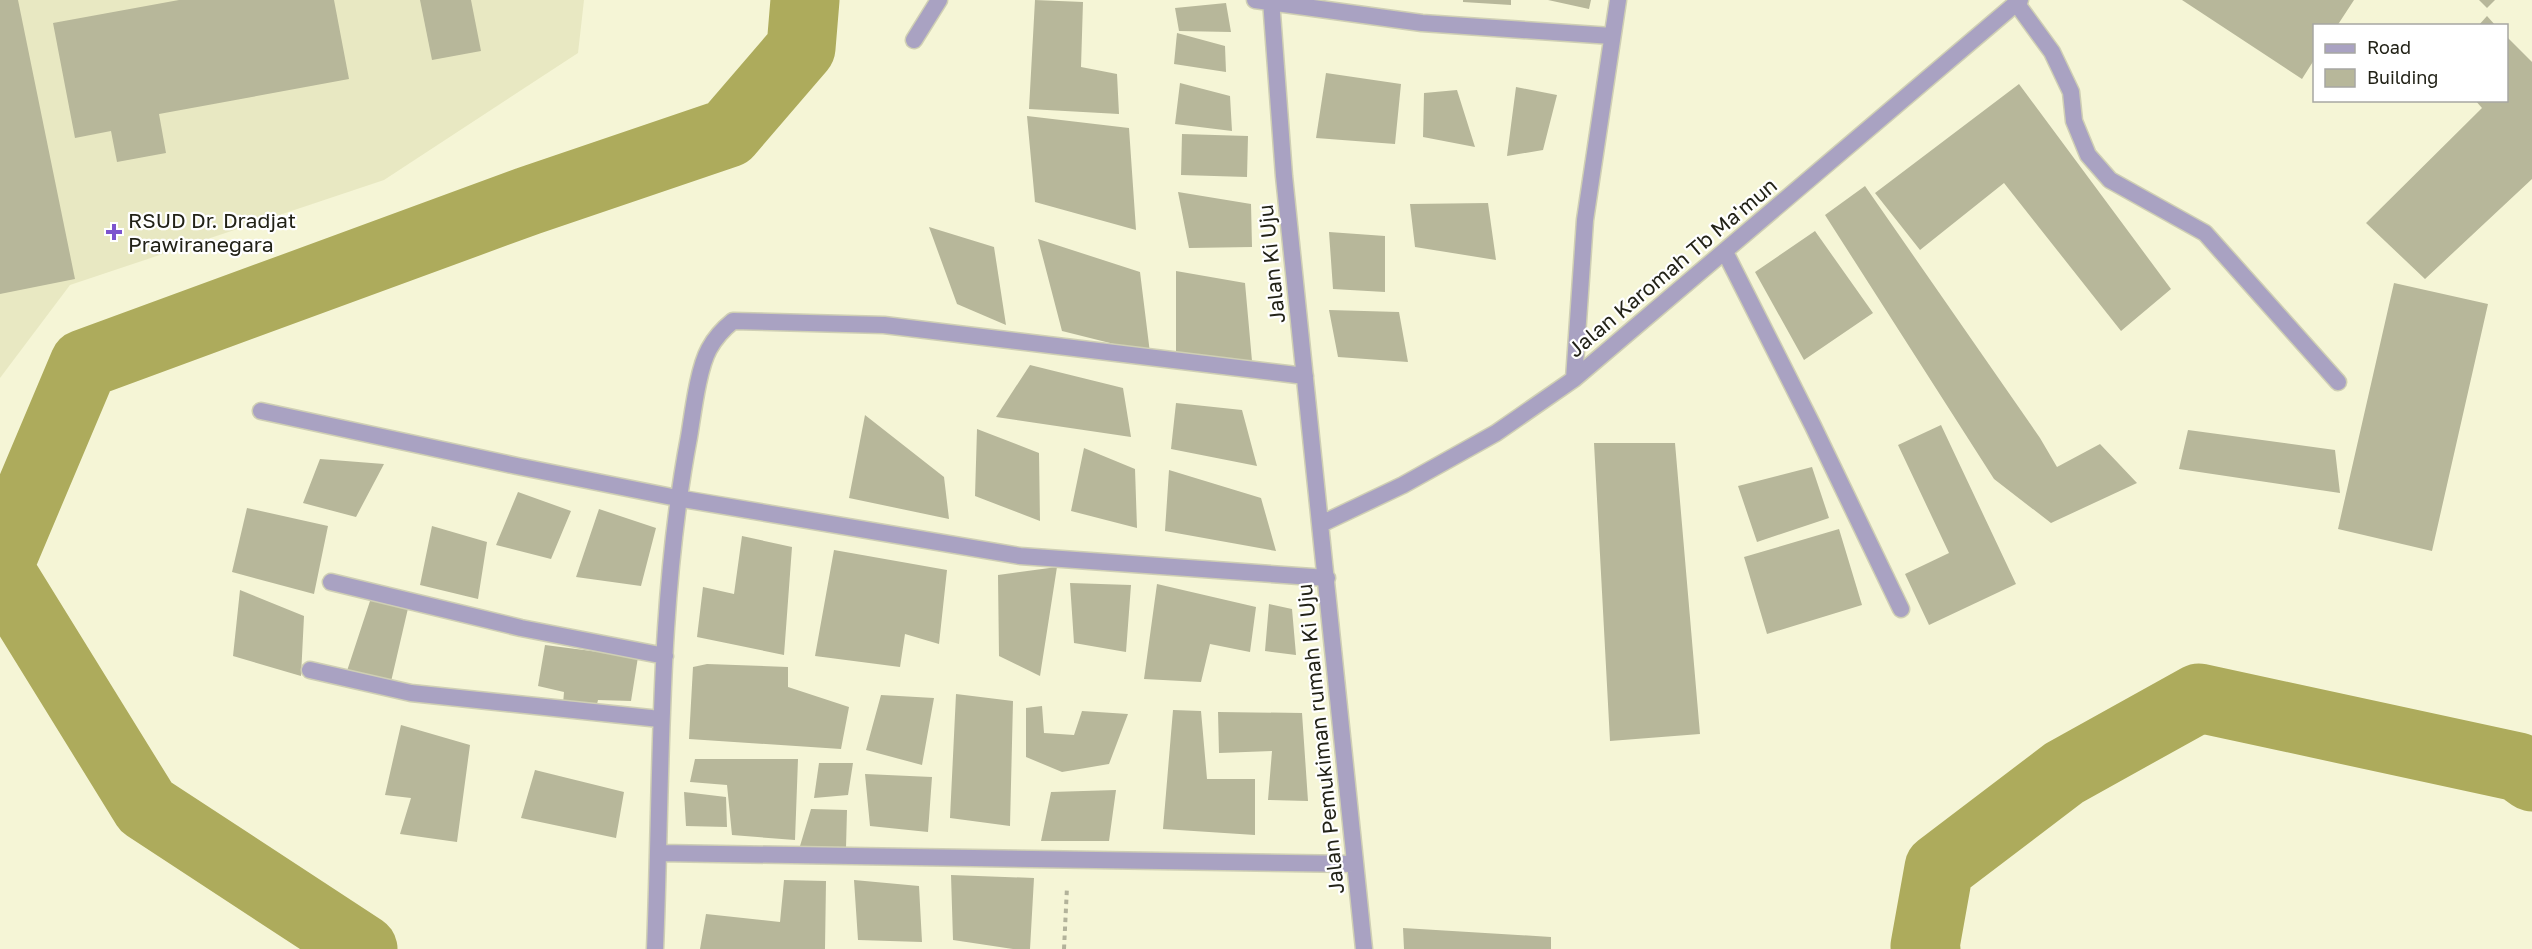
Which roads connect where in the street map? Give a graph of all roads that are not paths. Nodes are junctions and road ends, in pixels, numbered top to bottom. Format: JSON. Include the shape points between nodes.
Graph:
{"nodes":[{"id":1,"x":939,"y":0,"type":"edge"},
{"id":2,"x":1266,"y":0,"type":"edge"},
{"id":3,"x":1618,"y":0,"type":"edge"},
{"id":4,"x":2019,"y":2,"type":"edge"},
{"id":5,"x":1612,"y":36,"type":"junction"},
{"id":6,"x":914,"y":40,"type":"dead end"},
{"id":7,"x":1725,"y":252,"type":"junction"},
{"id":8,"x":1305,"y":376,"type":"junction"},
{"id":9,"x":1574,"y":379,"type":"junction"},
{"id":10,"x":2338,"y":382,"type":"dead end"},
{"id":11,"x":261,"y":411,"type":"dead end"},
{"id":12,"x":677,"y":498,"type":"junction"},
{"id":13,"x":1321,"y":524,"type":"junction"},
{"id":14,"x":1327,"y":578,"type":"junction"},
{"id":15,"x":331,"y":582,"type":"dead end"},
{"id":16,"x":1901,"y":609,"type":"dead end"},
{"id":17,"x":665,"y":656,"type":"junction"},
{"id":18,"x":310,"y":670,"type":"dead end"},
{"id":19,"x":660,"y":719,"type":"junction"},
{"id":20,"x":660,"y":853,"type":"junction"},
{"id":21,"x":1355,"y":864,"type":"junction"},
{"id":22,"x":655,"y":949,"type":"edge"},
{"id":23,"x":1364,"y":949,"type":"edge"}],
"edges":[{"from":1,"to":6,"type":"street"},
{"from":2,"to":5,"type":"street","via":[[1422,23]]},
{"from":2,"to":8,"type":"street","name":"Jalan Ki Uju"},
{"from":3,"to":5,"type":"street"},
{"from":4,"to":7,"type":"street","name":"Jalan Karomah Tb Ma'mun"},
{"from":4,"to":10,"type":"street","via":[[2052,52],[2071,92],[2074,121],[2088,155],[2110,180],[2205,233]]},
{"from":5,"to":9,"type":"street","via":[[1585,220]]},
{"from":7,"to":9,"type":"street","name":"Jalan Karomah Tb Ma'mun"},
{"from":7,"to":16,"type":"street"},
{"from":8,"to":12,"type":"street","via":[[884,325],[733,321],[708,350]]},
{"from":8,"to":13,"type":"street","name":"Jalan Ki Uju"},
{"from":9,"to":13,"type":"street","name":"Jalan Karomah Tb Ma'mun","via":[[1496,433],[1403,485]]},
{"from":11,"to":12,"type":"street"},
{"from":12,"to":14,"type":"street","via":[[1020,556]]},
{"from":12,"to":17,"type":"street"},
{"from":13,"to":14,"type":"street","name":"Jalan Pemukiman rumah Ki Uju"},
{"from":14,"to":21,"type":"street","name":"Jalan Pemukiman rumah Ki Uju"},
{"from":15,"to":17,"type":"street","via":[[521,628]]},
{"from":17,"to":19,"type":"street"},
{"from":18,"to":19,"type":"street","via":[[411,693]]},
{"from":19,"to":20,"type":"street"},
{"from":20,"to":21,"type":"street"},
{"from":20,"to":22,"type":"street"},
{"from":21,"to":23,"type":"street","name":"Jalan Pemukiman rumah Ki Uju"}]}
